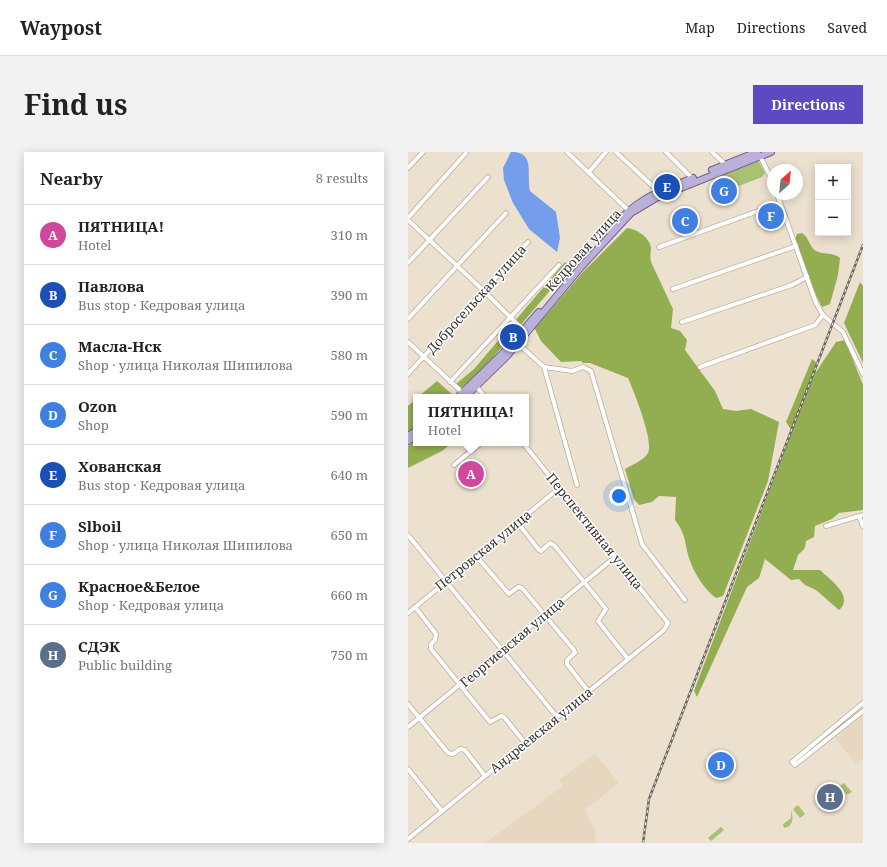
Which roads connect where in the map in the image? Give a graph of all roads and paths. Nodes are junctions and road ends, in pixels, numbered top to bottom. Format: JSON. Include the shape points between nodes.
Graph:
{"nodes":[{"id":1,"x":423,"y":152,"type":"edge"},
{"id":2,"x":567,"y":152,"type":"edge"},
{"id":3,"x":606,"y":152,"type":"edge"},
{"id":4,"x":616,"y":152,"type":"edge"},
{"id":5,"x":666,"y":152,"type":"edge"},
{"id":6,"x":712,"y":152,"type":"edge"},
{"id":7,"x":771,"y":152,"type":"edge"},
{"id":8,"x":466,"y":153,"type":"dead end"},
{"id":9,"x":759,"y":154,"type":"edge"},
{"id":10,"x":726,"y":165,"type":"junction"},
{"id":11,"x":408,"y":168,"type":"edge"},
{"id":12,"x":767,"y":170,"type":"edge"},
{"id":13,"x":589,"y":172,"type":"junction"},
{"id":14,"x":488,"y":177,"type":"dead end"},
{"id":15,"x":692,"y":178,"type":"junction"},
{"id":16,"x":659,"y":192,"type":"junction"},
{"id":17,"x":779,"y":200,"type":"edge"},
{"id":18,"x":780,"y":203,"type":"junction"},
{"id":19,"x":628,"y":210,"type":"junction"},
{"id":20,"x":506,"y":213,"type":"dead end"},
{"id":21,"x":408,"y":219,"type":"edge"},
{"id":22,"x":429,"y":240,"type":"junction"},
{"id":23,"x":528,"y":242,"type":"dead end"},
{"id":24,"x":659,"y":246,"type":"dead end"},
{"id":25,"x":796,"y":246,"type":"junction"},
{"id":26,"x":408,"y":263,"type":"edge"},
{"id":27,"x":558,"y":265,"type":"dead end"},
{"id":28,"x":456,"y":266,"type":"junction"},
{"id":29,"x":806,"y":277,"type":"junction"},
{"id":30,"x":673,"y":289,"type":"dead end"},
{"id":31,"x":484,"y":291,"type":"junction"},
{"id":32,"x":823,"y":315,"type":"junction"},
{"id":33,"x":510,"y":317,"type":"junction"},
{"id":34,"x":408,"y":319,"type":"edge"},
{"id":35,"x":682,"y":322,"type":"dead end"},
{"id":36,"x":524,"y":332,"type":"junction"},
{"id":37,"x":408,"y":342,"type":"edge"},
{"id":38,"x":516,"y":342,"type":"junction"},
{"id":39,"x":424,"y":357,"type":"junction"},
{"id":40,"x":544,"y":367,"type":"junction"},
{"id":41,"x":700,"y":367,"type":"dead end"},
{"id":42,"x":408,"y":374,"type":"edge"},
{"id":43,"x":863,"y":374,"type":"edge"},
{"id":44,"x":450,"y":382,"type":"junction"},
{"id":45,"x":475,"y":385,"type":"junction"},
{"id":46,"x":461,"y":394,"type":"edge"},
{"id":47,"x":465,"y":394,"type":"edge"},
{"id":48,"x":482,"y":394,"type":"edge"},
{"id":49,"x":477,"y":446,"type":"edge"},
{"id":50,"x":525,"y":446,"type":"edge"},
{"id":51,"x":454,"y":465,"type":"dead end"},
{"id":52,"x":577,"y":485,"type":"dead end"},
{"id":53,"x":559,"y":488,"type":"junction"},
{"id":54,"x":861,"y":516,"type":"edge"},
{"id":55,"x":517,"y":522,"type":"junction"},
{"id":56,"x":826,"y":526,"type":"dead end"},
{"id":57,"x":863,"y":526,"type":"edge"},
{"id":58,"x":408,"y":535,"type":"edge"},
{"id":59,"x":476,"y":556,"type":"junction"},
{"id":60,"x":616,"y":556,"type":"junction"},
{"id":61,"x":445,"y":581,"type":"junction"},
{"id":62,"x":584,"y":582,"type":"junction"},
{"id":63,"x":685,"y":600,"type":"dead end"},
{"id":64,"x":415,"y":608,"type":"junction"},
{"id":65,"x":408,"y":613,"type":"edge"},
{"id":66,"x":544,"y":614,"type":"junction"},
{"id":67,"x":667,"y":619,"type":"joint"},
{"id":68,"x":502,"y":650,"type":"junction"},
{"id":69,"x":628,"y":659,"type":"junction"},
{"id":70,"x":459,"y":686,"type":"junction"},
{"id":71,"x":588,"y":691,"type":"junction"},
{"id":72,"x":408,"y":704,"type":"edge"},
{"id":73,"x":863,"y":704,"type":"edge"},
{"id":74,"x":863,"y":711,"type":"edge"},
{"id":75,"x":420,"y":717,"type":"junction"},
{"id":76,"x":557,"y":717,"type":"junction"},
{"id":77,"x":408,"y":727,"type":"edge"},
{"id":78,"x":525,"y":743,"type":"junction"},
{"id":79,"x":408,"y":769,"type":"edge"},
{"id":80,"x":485,"y":776,"type":"junction"},
{"id":81,"x":442,"y":811,"type":"junction"},
{"id":82,"x":408,"y":839,"type":"edge"}],
"edges":[{"from":1,"to":11,"type":"street"},
{"from":2,"to":13,"type":"street"},
{"from":3,"to":13,"type":"street"},
{"from":4,"to":16,"type":"street"},
{"from":5,"to":15,"type":"street"},
{"from":6,"to":10,"type":"street"},
{"from":7,"to":9,"type":"main road","name":"Кедровая улица"},
{"from":8,"to":21,"type":"street"},
{"from":9,"to":10,"type":"main road","name":"Кедровая улица"},
{"from":9,"to":12,"type":"street"},
{"from":9,"to":36,"type":"main road","name":"Кедровая улица","via":[[656,198],[631,213]]},
{"from":10,"to":15,"type":"main road","name":"Кедровая улица"},
{"from":13,"to":19,"type":"street"},
{"from":14,"to":22,"type":"street"},
{"from":15,"to":16,"type":"main road","name":"Кедровая улица"},
{"from":16,"to":19,"type":"main road","name":"Кедровая улица"},
{"from":17,"to":18,"type":"street"},
{"from":18,"to":24,"type":"street"},
{"from":18,"to":25,"type":"street"},
{"from":19,"to":36,"type":"main road","name":"Кедровая улица"},
{"from":20,"to":28,"type":"street"},
{"from":21,"to":22,"type":"street"},
{"from":22,"to":26,"type":"street"},
{"from":22,"to":28,"type":"street"},
{"from":23,"to":31,"type":"street","name":"Добросельская улица"},
{"from":25,"to":29,"type":"street"},
{"from":25,"to":30,"type":"street"},
{"from":27,"to":33,"type":"street","name":"Кедровая улица"},
{"from":28,"to":31,"type":"street"},
{"from":28,"to":34,"type":"street"},
{"from":29,"to":32,"type":"street"},
{"from":29,"to":35,"type":"street","via":[[792,285]]},
{"from":31,"to":33,"type":"street"},
{"from":31,"to":39,"type":"street","name":"Добросельская улица"},
{"from":32,"to":41,"type":"street","via":[[815,325]]},
{"from":32,"to":43,"type":"street","via":[[843,332]]},
{"from":33,"to":36,"type":"street"},
{"from":33,"to":44,"type":"street","name":"Кедровая улица"},
{"from":36,"to":38,"type":"main road","name":"Кедровая улица"},
{"from":37,"to":39,"type":"street"},
{"from":38,"to":40,"type":"street"},
{"from":38,"to":45,"type":"main road","name":"Кедровая улица"},
{"from":39,"to":42,"type":"street","name":"Добросельская улица"},
{"from":39,"to":44,"type":"street"},
{"from":40,"to":52,"type":"street"},
{"from":40,"to":63,"type":"street","via":[[572,371],[583,367],[591,371],[642,544]]},
{"from":44,"to":46,"type":"street"},
{"from":45,"to":47,"type":"main road","name":"Кедровая улица"},
{"from":45,"to":48,"type":"street"},
{"from":49,"to":51,"type":"street"},
{"from":50,"to":53,"type":"street","name":"Перспективная улица"},
{"from":53,"to":55,"type":"street","name":"Петровская улица"},
{"from":53,"to":60,"type":"street","name":"Перспективная улица"},
{"from":54,"to":56,"type":"street"},
{"from":54,"to":57,"type":"street"},
{"from":55,"to":59,"type":"street","name":"Петровская улица"},
{"from":55,"to":62,"type":"street","via":[[539,550],[550,544],[554,545]]},
{"from":58,"to":61,"type":"street"},
{"from":59,"to":61,"type":"street","name":"Петровская улица"},
{"from":59,"to":66,"type":"street","via":[[507,592],[511,593],[520,586]]},
{"from":60,"to":62,"type":"street","name":"Георгиевская улица"},
{"from":60,"to":67,"type":"street","name":"Перспективная улица"},
{"from":61,"to":64,"type":"street","name":"Петровская улица"},
{"from":61,"to":68,"type":"street"},
{"from":62,"to":66,"type":"street","name":"Георгиевская улица"},
{"from":62,"to":69,"type":"street","via":[[606,609],[598,621]]},
{"from":64,"to":65,"type":"street","name":"Петровская улица"},
{"from":64,"to":70,"type":"street","via":[[436,634],[431,649]]},
{"from":66,"to":68,"type":"street","name":"Георгиевская улица"},
{"from":66,"to":71,"type":"street","via":[[574,650],[575,653],[567,660],[567,664]]},
{"from":67,"to":69,"type":"street","name":"Андреевская улица","via":[[668,623],[664,630]]},
{"from":68,"to":70,"type":"street","name":"Георгиевская улица"},
{"from":68,"to":76,"type":"street"},
{"from":69,"to":71,"type":"street","name":"Андреевская улица"},
{"from":70,"to":75,"type":"street","name":"Георгиевская улица"},
{"from":70,"to":78,"type":"street","via":[[490,722],[504,717]]},
{"from":71,"to":76,"type":"street","name":"Андреевская улица"},
{"from":72,"to":75,"type":"street"},
{"from":73,"to":74,"type":"street","via":[[792,762],[795,765]]},
{"from":75,"to":77,"type":"street","name":"Георгиевская улица"},
{"from":75,"to":80,"type":"street","via":[[448,753],[465,750]]},
{"from":76,"to":78,"type":"street","name":"Андреевская улица"},
{"from":78,"to":80,"type":"street","name":"Андреевская улица"},
{"from":79,"to":81,"type":"street"},
{"from":80,"to":81,"type":"street","name":"Андреевская улица"},
{"from":81,"to":82,"type":"street","name":"Андреевская улица"}]}
